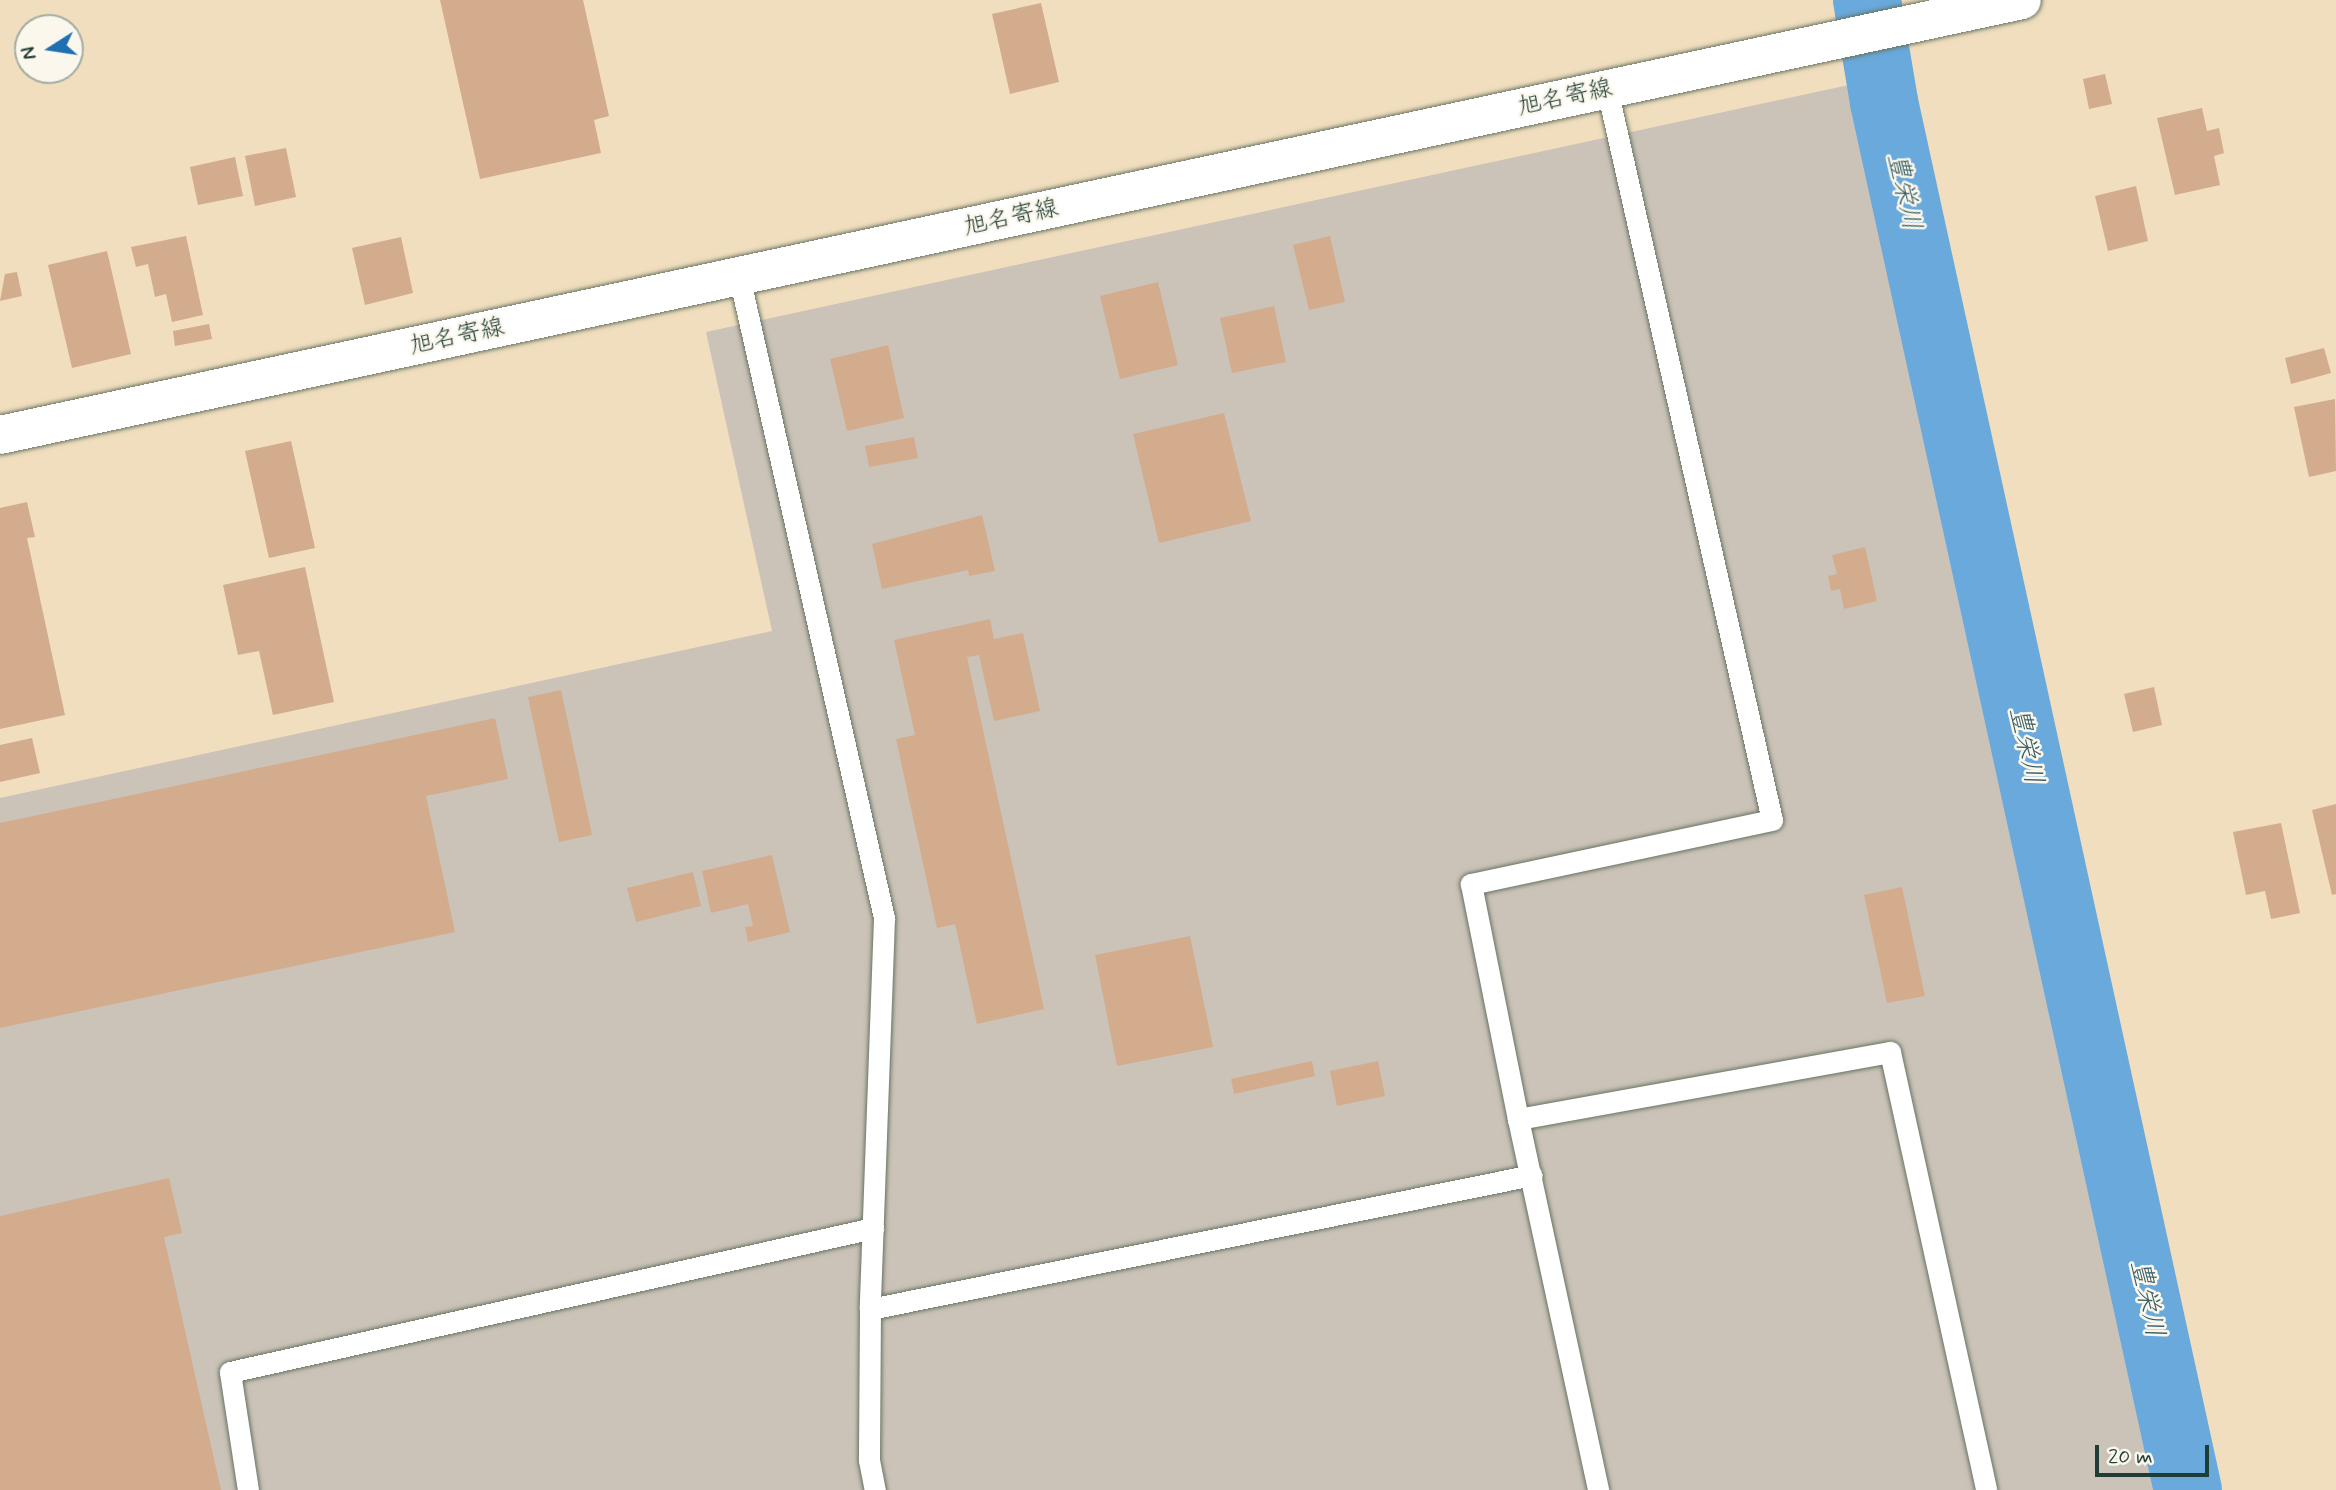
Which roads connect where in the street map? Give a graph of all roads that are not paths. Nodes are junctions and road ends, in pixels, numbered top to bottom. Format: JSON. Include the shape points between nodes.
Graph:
{"nodes":[{"id":1,"x":2022,"y":0,"type":"edge"},
{"id":2,"x":1607,"y":89,"type":"junction"},
{"id":3,"x":739,"y":276,"type":"junction"},
{"id":4,"x":0,"y":435,"type":"edge"},
{"id":5,"x":1518,"y":1119,"type":"junction"},
{"id":6,"x":1532,"y":1175,"type":"junction"},
{"id":7,"x":873,"y":1228,"type":"junction"},
{"id":8,"x":870,"y":1309,"type":"junction"},
{"id":9,"x":248,"y":1490,"type":"edge"},
{"id":10,"x":875,"y":1490,"type":"edge"},
{"id":11,"x":1598,"y":1490,"type":"edge"},
{"id":12,"x":1986,"y":1490,"type":"edge"}],
"edges":[{"from":1,"to":2,"type":"main road","name":"旭名寄線"},
{"from":2,"to":3,"type":"main road","name":"旭名寄線"},
{"from":2,"to":5,"type":"lane","via":[[1772,820],[1471,884]]},
{"from":3,"to":4,"type":"main road","name":"旭名寄線"},
{"from":3,"to":7,"type":"lane","via":[[884,918]]},
{"from":5,"to":6,"type":"lane"},
{"from":5,"to":12,"type":"lane","via":[[1890,1052]]},
{"from":6,"to":8,"type":"lane"},
{"from":6,"to":11,"type":"lane"},
{"from":7,"to":8,"type":"lane"},
{"from":7,"to":9,"type":"lane","via":[[230,1371]]},
{"from":8,"to":10,"type":"lane","via":[[869,1460]]}]}
